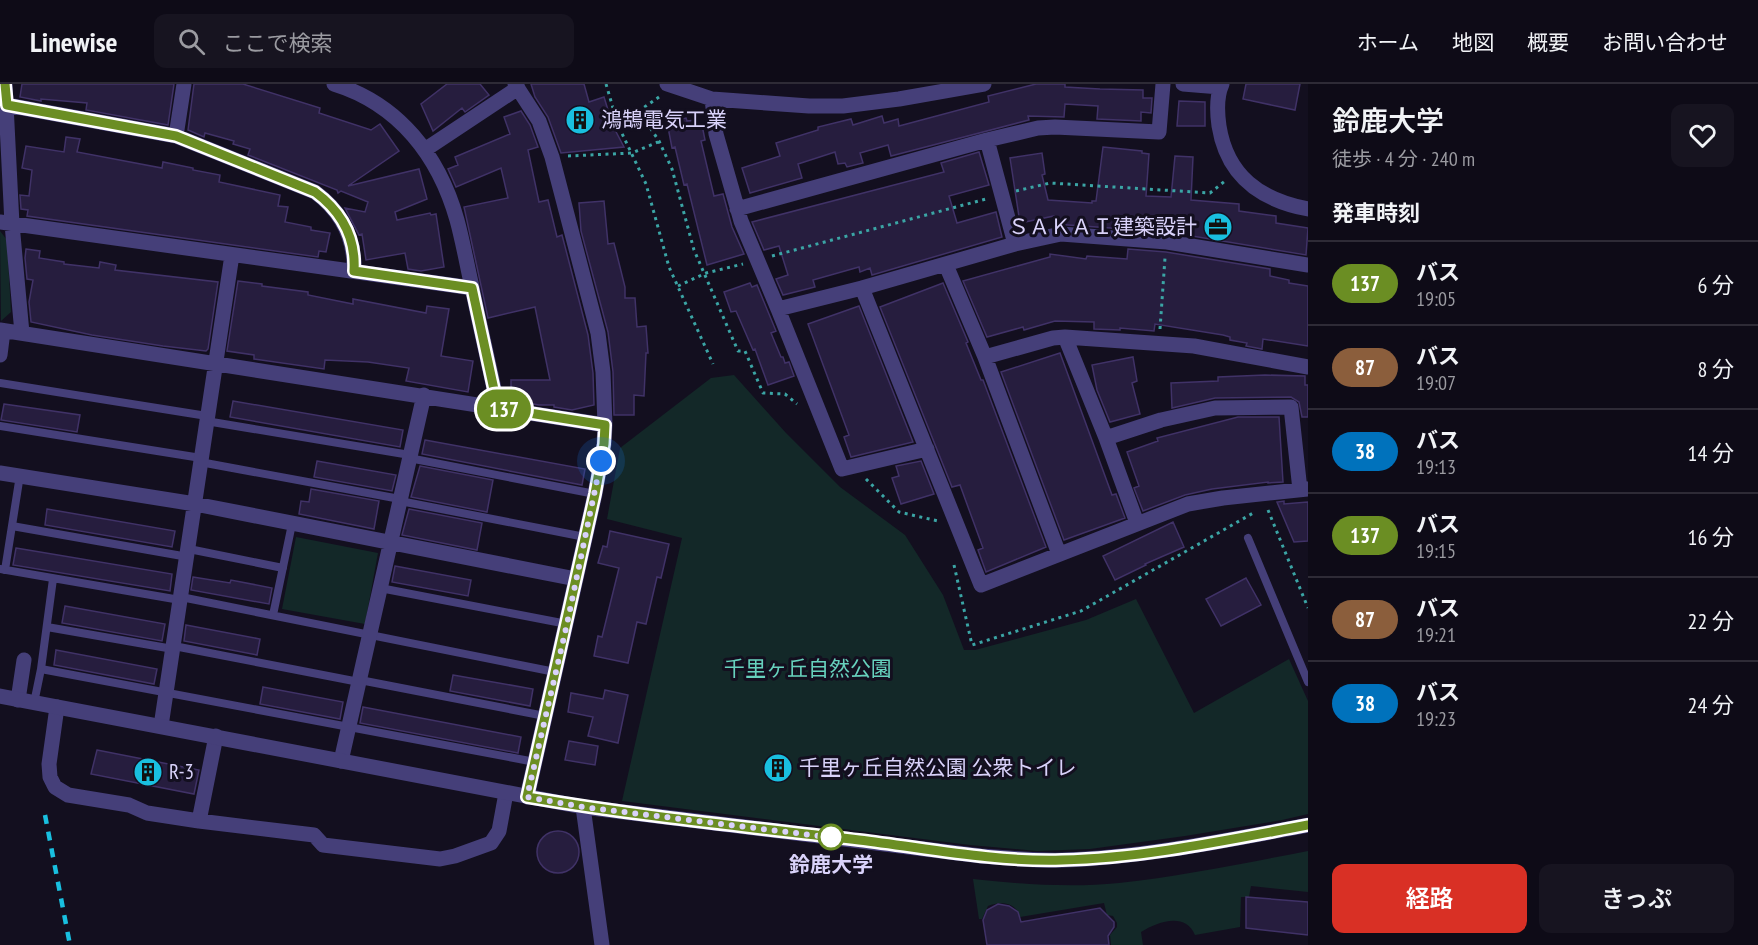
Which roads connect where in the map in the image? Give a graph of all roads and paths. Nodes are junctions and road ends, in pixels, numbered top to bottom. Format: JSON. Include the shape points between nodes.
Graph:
{"nodes":[{"id":1,"x":5,"y":84,"type":"edge"},
{"id":2,"x":184,"y":84,"type":"edge"},
{"id":3,"x":334,"y":84,"type":"edge"},
{"id":4,"x":606,"y":84,"type":"edge"},
{"id":5,"x":984,"y":84,"type":"edge"},
{"id":6,"x":1163,"y":84,"type":"edge"},
{"id":7,"x":1183,"y":84,"type":"edge"},
{"id":8,"x":1221,"y":85,"type":"edge"},
{"id":9,"x":516,"y":86,"type":"edge"},
{"id":10,"x":670,"y":86,"type":"edge"},
{"id":11,"x":712,"y":99,"type":"junction"},
{"id":12,"x":7,"y":105,"type":"junction"},
{"id":13,"x":176,"y":136,"type":"junction"},
{"id":14,"x":987,"y":140,"type":"junction"},
{"id":15,"x":659,"y":141,"type":"junction"},
{"id":16,"x":426,"y":149,"type":"junction"},
{"id":17,"x":632,"y":153,"type":"junction"},
{"id":18,"x":552,"y":157,"type":"junction"},
{"id":19,"x":737,"y":209,"type":"junction"},
{"id":20,"x":1308,"y":209,"type":"edge"},
{"id":21,"x":6,"y":223,"type":"edge"},
{"id":22,"x":1167,"y":242,"type":"junction"},
{"id":23,"x":1016,"y":244,"type":"junction"},
{"id":24,"x":232,"y":255,"type":"junction"},
{"id":25,"x":758,"y":260,"type":"junction"},
{"id":26,"x":946,"y":265,"type":"junction"},
{"id":27,"x":1308,"y":265,"type":"edge"},
{"id":28,"x":354,"y":271,"type":"junction"},
{"id":29,"x":706,"y":273,"type":"junction"},
{"id":30,"x":678,"y":286,"type":"junction"},
{"id":31,"x":472,"y":288,"type":"junction"},
{"id":32,"x":862,"y":288,"type":"junction"},
{"id":33,"x":778,"y":309,"type":"junction"},
{"id":34,"x":2,"y":330,"type":"edge"},
{"id":35,"x":22,"y":333,"type":"junction"},
{"id":36,"x":1065,"y":337,"type":"junction"},
{"id":37,"x":1159,"y":343,"type":"junction"},
{"id":38,"x":0,"y":355,"type":"edge"},
{"id":39,"x":985,"y":357,"type":"junction"},
{"id":40,"x":215,"y":363,"type":"junction"},
{"id":41,"x":713,"y":364,"type":"dead end"},
{"id":42,"x":1308,"y":367,"type":"edge"},
{"id":43,"x":0,"y":382,"type":"edge"},
{"id":44,"x":424,"y":395,"type":"junction"},
{"id":45,"x":498,"y":408,"type":"junction"},
{"id":46,"x":817,"y":408,"type":"junction"},
{"id":47,"x":207,"y":419,"type":"junction"},
{"id":48,"x":605,"y":425,"type":"junction"},
{"id":49,"x":0,"y":426,"type":"edge"},
{"id":50,"x":1106,"y":438,"type":"junction"},
{"id":51,"x":927,"y":449,"type":"junction"},
{"id":52,"x":410,"y":457,"type":"junction"},
{"id":53,"x":201,"y":460,"type":"junction"},
{"id":54,"x":852,"y":468,"type":"junction"},
{"id":55,"x":0,"y":472,"type":"edge"},
{"id":56,"x":20,"y":475,"type":"junction"},
{"id":57,"x":1304,"y":490,"type":"edge"},
{"id":58,"x":595,"y":494,"type":"junction"},
{"id":59,"x":400,"y":500,"type":"junction"},
{"id":60,"x":1264,"y":500,"type":"junction"},
{"id":61,"x":195,"y":504,"type":"junction"},
{"id":62,"x":1137,"y":523,"type":"junction"},
{"id":63,"x":292,"y":524,"type":"junction"},
{"id":64,"x":12,"y":526,"type":"junction"},
{"id":65,"x":957,"y":526,"type":"junction"},
{"id":66,"x":585,"y":537,"type":"junction"},
{"id":67,"x":1248,"y":538,"type":"dead end"},
{"id":68,"x":390,"y":543,"type":"junction"},
{"id":69,"x":188,"y":553,"type":"junction"},
{"id":70,"x":1059,"y":554,"type":"junction"},
{"id":71,"x":952,"y":556,"type":"dead end"},
{"id":72,"x":283,"y":568,"type":"junction"},
{"id":73,"x":3,"y":569,"type":"edge"},
{"id":74,"x":53,"y":579,"type":"junction"},
{"id":75,"x":576,"y":579,"type":"junction"},
{"id":76,"x":380,"y":588,"type":"junction"},
{"id":77,"x":181,"y":599,"type":"junction"},
{"id":78,"x":1308,"y":608,"type":"edge"},
{"id":79,"x":273,"y":615,"type":"junction"},
{"id":80,"x":567,"y":624,"type":"junction"},
{"id":81,"x":47,"y":627,"type":"junction"},
{"id":82,"x":369,"y":634,"type":"junction"},
{"id":83,"x":173,"y":647,"type":"junction"},
{"id":84,"x":24,"y":660,"type":"dead end"},
{"id":85,"x":41,"y":669,"type":"junction"},
{"id":86,"x":555,"y":672,"type":"junction"},
{"id":87,"x":359,"y":681,"type":"junction"},
{"id":88,"x":1308,"y":682,"type":"edge"},
{"id":89,"x":166,"y":693,"type":"junction"},
{"id":90,"x":0,"y":696,"type":"edge"},
{"id":91,"x":18,"y":700,"type":"junction"},
{"id":92,"x":34,"y":703,"type":"junction"},
{"id":93,"x":57,"y":707,"type":"junction"},
{"id":94,"x":545,"y":716,"type":"junction"},
{"id":95,"x":161,"y":726,"type":"junction"},
{"id":96,"x":348,"y":727,"type":"junction"},
{"id":97,"x":216,"y":736,"type":"junction"},
{"id":98,"x":341,"y":761,"type":"junction"},
{"id":99,"x":535,"y":762,"type":"junction"},
{"id":100,"x":506,"y":793,"type":"junction"},
{"id":101,"x":527,"y":797,"type":"junction"},
{"id":102,"x":583,"y":807,"type":"junction"},
{"id":103,"x":198,"y":821,"type":"junction"},
{"id":104,"x":1308,"y":825,"type":"edge"},
{"id":105,"x":602,"y":945,"type":"edge"}],
"edges":[{"from":1,"to":12,"type":"street"},
{"from":2,"to":13,"type":"street"},
{"from":3,"to":16,"type":"street","via":[[379,105]]},
{"from":4,"to":17,"type":"path","via":[[618,125]]},
{"from":5,"to":11,"type":"street","via":[[843,106]]},
{"from":6,"to":14,"type":"street","via":[[1159,132],[1055,127]]},
{"from":7,"to":8,"type":"street"},
{"from":8,"to":20,"type":"street","via":[[1221,142],[1236,172],[1269,197]]},
{"from":9,"to":16,"type":"street"},
{"from":9,"to":18,"type":"street","via":[[539,121]]},
{"from":10,"to":11,"type":"street"},
{"from":10,"to":15,"type":"path","via":[[639,111]]},
{"from":11,"to":19,"type":"street","via":[[716,134]]},
{"from":12,"to":13,"type":"street"},
{"from":12,"to":21,"type":"street"},
{"from":13,"to":28,"type":"street","via":[[315,192],[347,227],[353,244]]},
{"from":14,"to":19,"type":"street"},
{"from":14,"to":23,"type":"street"},
{"from":15,"to":17,"type":"path"},
{"from":15,"to":29,"type":"path","via":[[672,169],[694,250]]},
{"from":16,"to":31,"type":"street","via":[[457,219]]},
{"from":17,"to":18,"type":"path"},
{"from":17,"to":30,"type":"path","via":[[646,184]]},
{"from":18,"to":48,"type":"street","via":[[597,333]]},
{"from":19,"to":25,"type":"street"},
{"from":21,"to":24,"type":"street"},
{"from":21,"to":35,"type":"street"},
{"from":22,"to":23,"type":"street","via":[[1061,234]]},
{"from":22,"to":27,"type":"street"},
{"from":22,"to":37,"type":"path"},
{"from":23,"to":26,"type":"street"},
{"from":24,"to":28,"type":"street"},
{"from":24,"to":40,"type":"street"},
{"from":25,"to":29,"type":"path"},
{"from":25,"to":33,"type":"street"},
{"from":26,"to":32,"type":"street"},
{"from":26,"to":39,"type":"street"},
{"from":28,"to":31,"type":"street"},
{"from":29,"to":30,"type":"path"},
{"from":29,"to":46,"type":"path","via":[[738,351],[745,351],[764,393],[785,394],[807,411]]},
{"from":30,"to":41,"type":"path"},
{"from":31,"to":45,"type":"street"},
{"from":32,"to":33,"type":"street"},
{"from":32,"to":51,"type":"street"},
{"from":33,"to":46,"type":"street"},
{"from":34,"to":35,"type":"street"},
{"from":34,"to":38,"type":"street"},
{"from":35,"to":40,"type":"street"},
{"from":36,"to":37,"type":"street"},
{"from":36,"to":39,"type":"street"},
{"from":36,"to":50,"type":"street"},
{"from":37,"to":42,"type":"street"},
{"from":39,"to":70,"type":"street"},
{"from":40,"to":44,"type":"street"},
{"from":40,"to":47,"type":"street"},
{"from":43,"to":47,"type":"lane"},
{"from":44,"to":45,"type":"street"},
{"from":44,"to":52,"type":"street"},
{"from":45,"to":48,"type":"street"},
{"from":46,"to":54,"type":"street","via":[[842,469]]},
{"from":47,"to":52,"type":"lane"},
{"from":47,"to":53,"type":"street"},
{"from":48,"to":58,"type":"street"},
{"from":49,"to":53,"type":"lane"},
{"from":50,"to":57,"type":"street","via":[[1215,408],[1291,407]]},
{"from":50,"to":62,"type":"street"},
{"from":51,"to":54,"type":"street"},
{"from":51,"to":65,"type":"street"},
{"from":52,"to":58,"type":"lane"},
{"from":52,"to":59,"type":"street"},
{"from":53,"to":59,"type":"lane"},
{"from":53,"to":61,"type":"street"},
{"from":54,"to":65,"type":"path","via":[[899,512]]},
{"from":55,"to":56,"type":"street"},
{"from":56,"to":61,"type":"street"},
{"from":56,"to":64,"type":"lane"},
{"from":57,"to":60,"type":"street"},
{"from":58,"to":66,"type":"street"},
{"from":59,"to":66,"type":"lane"},
{"from":59,"to":68,"type":"street"},
{"from":60,"to":62,"type":"street","via":[[1188,504]]},
{"from":60,"to":71,"type":"path","via":[[1249,515],[1081,611],[972,645]]},
{"from":60,"to":78,"type":"path"},
{"from":61,"to":63,"type":"street"},
{"from":61,"to":69,"type":"street"},
{"from":62,"to":70,"type":"street"},
{"from":63,"to":68,"type":"street"},
{"from":63,"to":72,"type":"lane"},
{"from":64,"to":69,"type":"lane"},
{"from":64,"to":73,"type":"lane"},
{"from":65,"to":70,"type":"street","via":[[981,585]]},
{"from":66,"to":75,"type":"street"},
{"from":67,"to":88,"type":"lane"},
{"from":68,"to":75,"type":"street"},
{"from":68,"to":76,"type":"street"},
{"from":69,"to":72,"type":"lane"},
{"from":69,"to":77,"type":"street"},
{"from":72,"to":79,"type":"lane"},
{"from":73,"to":74,"type":"lane"},
{"from":74,"to":77,"type":"lane"},
{"from":74,"to":81,"type":"lane"},
{"from":75,"to":80,"type":"street"},
{"from":76,"to":80,"type":"lane"},
{"from":76,"to":82,"type":"street"},
{"from":77,"to":79,"type":"lane"},
{"from":77,"to":83,"type":"street"},
{"from":79,"to":82,"type":"lane"},
{"from":80,"to":86,"type":"street"},
{"from":81,"to":83,"type":"lane"},
{"from":81,"to":85,"type":"lane"},
{"from":82,"to":86,"type":"lane"},
{"from":82,"to":87,"type":"street"},
{"from":83,"to":87,"type":"lane"},
{"from":83,"to":89,"type":"street"},
{"from":84,"to":91,"type":"street"},
{"from":85,"to":89,"type":"lane"},
{"from":85,"to":92,"type":"lane"},
{"from":86,"to":94,"type":"street"},
{"from":87,"to":94,"type":"lane"},
{"from":87,"to":96,"type":"street"},
{"from":89,"to":95,"type":"street"},
{"from":89,"to":96,"type":"lane"},
{"from":90,"to":91,"type":"street"},
{"from":91,"to":92,"type":"street"},
{"from":92,"to":93,"type":"street"},
{"from":93,"to":95,"type":"street"},
{"from":93,"to":103,"type":"street","via":[[49,764],[55,787],[68,795]]},
{"from":94,"to":99,"type":"street"},
{"from":95,"to":97,"type":"street"},
{"from":96,"to":98,"type":"street"},
{"from":96,"to":99,"type":"lane"},
{"from":97,"to":98,"type":"street"},
{"from":97,"to":103,"type":"street"},
{"from":98,"to":100,"type":"street"},
{"from":99,"to":101,"type":"street"},
{"from":100,"to":101,"type":"street"},
{"from":100,"to":103,"type":"street","via":[[500,831],[491,843],[440,859],[323,845],[314,835]]},
{"from":101,"to":102,"type":"street"},
{"from":102,"to":104,"type":"street","via":[[1030,860],[1131,854]]},
{"from":102,"to":105,"type":"street"}]}
